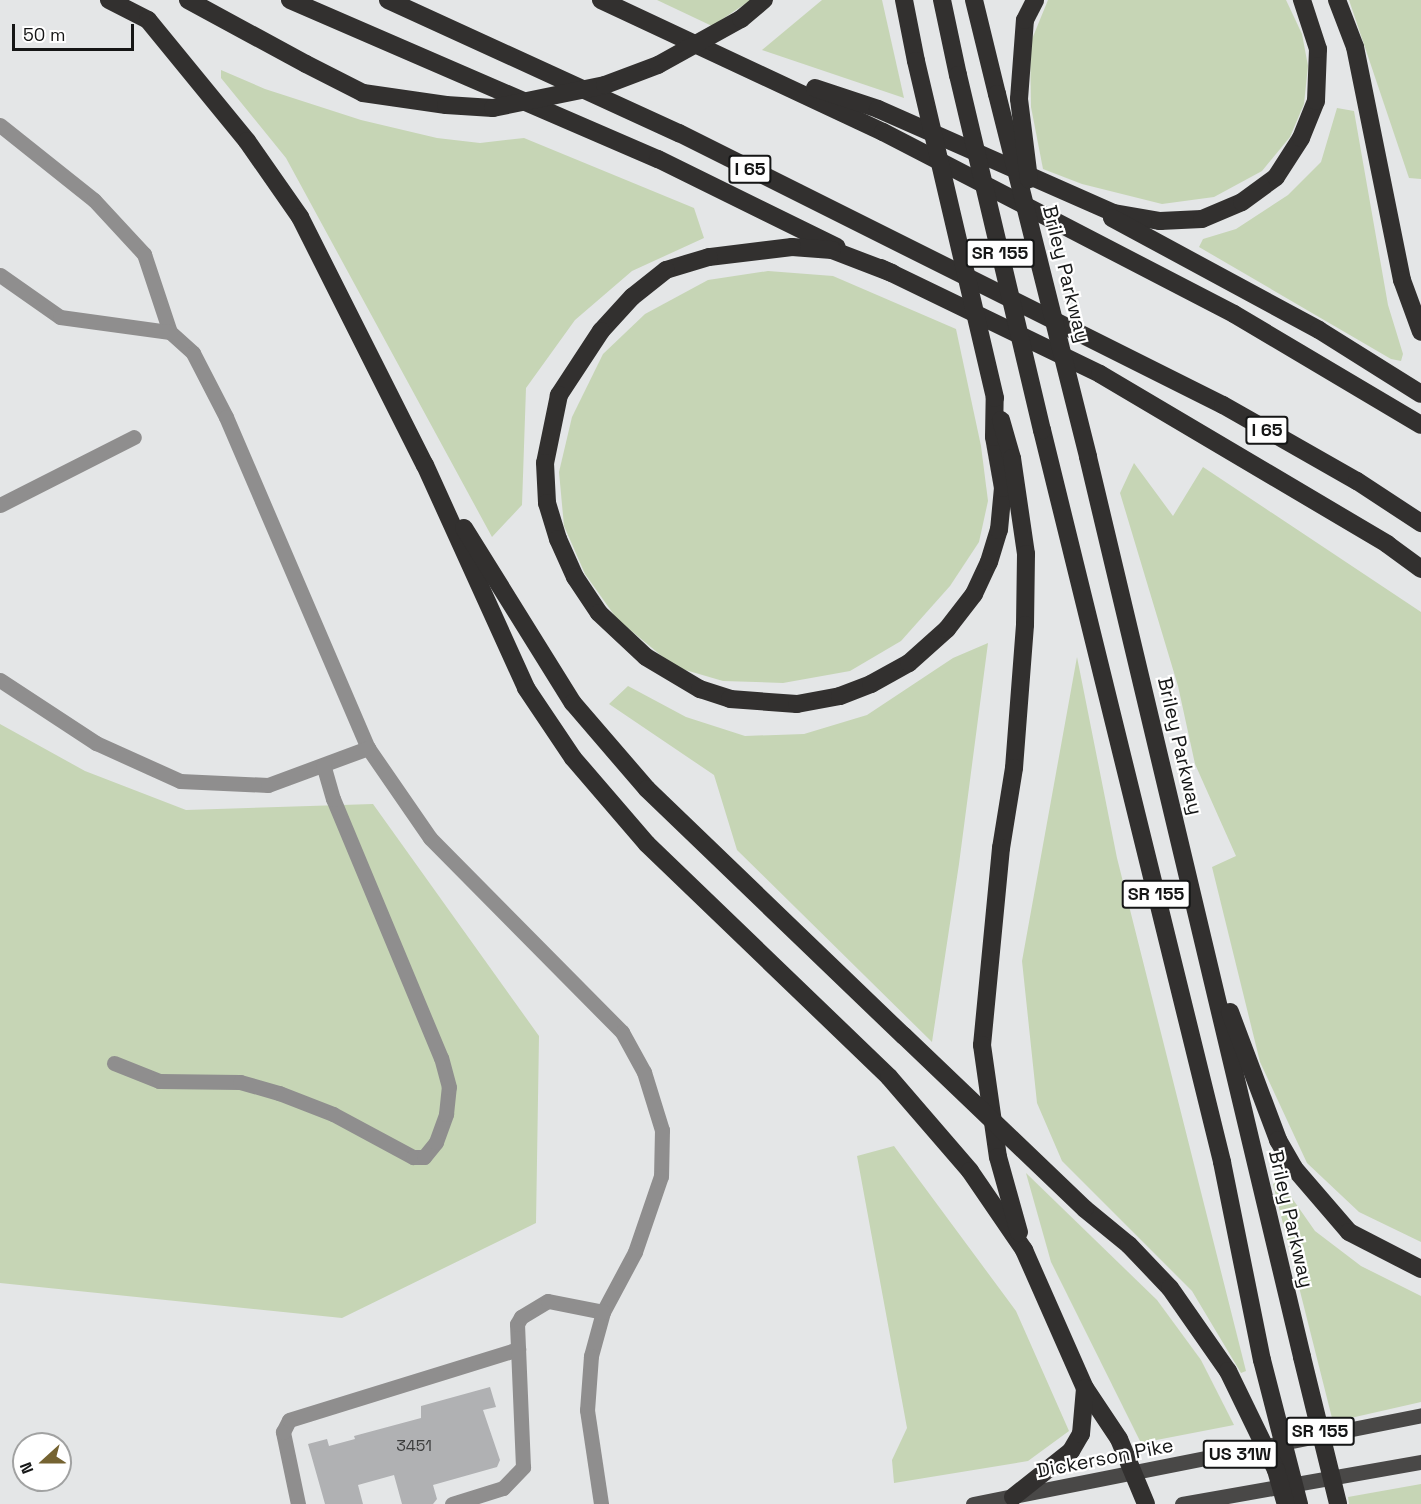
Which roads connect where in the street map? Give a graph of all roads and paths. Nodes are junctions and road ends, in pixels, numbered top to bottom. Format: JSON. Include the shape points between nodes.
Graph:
{"nodes":[{"id":1,"x":109,"y":0,"type":"edge"},
{"id":2,"x":188,"y":0,"type":"edge"},
{"id":3,"x":290,"y":0,"type":"edge"},
{"id":4,"x":388,"y":0,"type":"edge"},
{"id":5,"x":601,"y":0,"type":"edge"},
{"id":6,"x":764,"y":0,"type":"edge"},
{"id":7,"x":904,"y":0,"type":"edge"},
{"id":8,"x":942,"y":0,"type":"edge"},
{"id":9,"x":974,"y":0,"type":"edge"},
{"id":10,"x":1035,"y":0,"type":"edge"},
{"id":11,"x":1302,"y":0,"type":"edge"},
{"id":12,"x":1337,"y":0,"type":"edge"},
{"id":13,"x":749,"y":66,"type":"junction"},
{"id":14,"x":0,"y":125,"type":"edge"},
{"id":15,"x":1058,"y":190,"type":"junction"},
{"id":16,"x":1038,"y":252,"type":"junction"},
{"id":17,"x":892,"y":273,"type":"junction"},
{"id":18,"x":0,"y":275,"type":"edge"},
{"id":19,"x":170,"y":332,"type":"junction"},
{"id":20,"x":1421,"y":332,"type":"edge"},
{"id":21,"x":1421,"y":394,"type":"edge"},
{"id":22,"x":995,"y":398,"type":"junction"},
{"id":23,"x":1421,"y":425,"type":"edge"},
{"id":24,"x":134,"y":437,"type":"dead end"},
{"id":25,"x":425,"y":465,"type":"junction"},
{"id":26,"x":0,"y":505,"type":"edge"},
{"id":27,"x":1421,"y":523,"type":"edge"},
{"id":28,"x":1421,"y":569,"type":"edge"},
{"id":29,"x":0,"y":680,"type":"edge"},
{"id":30,"x":368,"y":748,"type":"junction"},
{"id":31,"x":323,"y":765,"type":"junction"},
{"id":32,"x":1199,"y":928,"type":"junction"},
{"id":33,"x":114,"y":1063,"type":"dead end"},
{"id":34,"x":1023,"y":1250,"type":"junction"},
{"id":35,"x":1421,"y":1269,"type":"edge"},
{"id":36,"x":603,"y":1312,"type":"junction"},
{"id":37,"x":518,"y":1349,"type":"junction"},
{"id":38,"x":1085,"y":1388,"type":"junction"},
{"id":39,"x":1421,"y":1415,"type":"edge"},
{"id":40,"x":1421,"y":1462,"type":"edge"},
{"id":41,"x":1134,"y":1475,"type":"junction"},
{"id":42,"x":1013,"y":1497,"type":"junction"},
{"id":43,"x":298,"y":1504,"type":"edge"},
{"id":44,"x":452,"y":1504,"type":"edge"},
{"id":45,"x":601,"y":1504,"type":"edge"},
{"id":46,"x":974,"y":1504,"type":"edge"},
{"id":47,"x":1146,"y":1504,"type":"edge"},
{"id":48,"x":1182,"y":1504,"type":"edge"},
{"id":49,"x":1286,"y":1504,"type":"edge"},
{"id":50,"x":1299,"y":1504,"type":"edge"},
{"id":51,"x":1338,"y":1504,"type":"edge"}],
"edges":[{"from":1,"to":25,"type":"highway","via":[[148,20],[247,141],[300,217]]},
{"from":2,"to":6,"type":"highway","bridge":true,"via":[[363,93],[493,108],[605,85],[658,65],[741,19]]},
{"from":3,"to":17,"type":"highway","via":[[658,159]]},
{"from":4,"to":27,"type":"highway","number":"I 65","via":[[679,133],[1223,405],[1357,481]]},
{"from":5,"to":13,"type":"highway"},
{"from":7,"to":22,"type":"highway","bridge":true},
{"from":8,"to":50,"type":"highway","number":"SR 155","bridge":true,"via":[[1042,430],[1222,1162],[1262,1360]]},
{"from":9,"to":16,"type":"highway","name":"Briley Parkway","number":"SR 155","bridge":true},
{"from":10,"to":16,"type":"highway","bridge":true,"via":[[1025,20],[1019,99]]},
{"from":11,"to":15,"type":"highway","via":[[1318,49],[1316,100],[1301,138],[1276,177],[1242,202],[1202,219],[1160,221],[1114,213]]},
{"from":12,"to":20,"type":"highway","via":[[1355,47],[1402,280]]},
{"from":13,"to":15,"type":"highway","via":[[878,109]]},
{"from":13,"to":23,"type":"highway","via":[[1234,314]]},
{"from":14,"to":19,"type":"lane","via":[[94,200],[144,254]]},
{"from":15,"to":21,"type":"highway","via":[[1319,330]]},
{"from":16,"to":32,"type":"highway","name":"Briley Parkway","number":"SR 155","bridge":true},
{"from":17,"to":22,"type":"highway","via":[[822,250],[792,247],[709,257],[666,270],[632,297],[601,331],[559,395],[545,463],[546,503],[558,539],[575,577],[599,612],[646,657],[700,689],[730,699],[797,704],[840,696],[909,663],[947,628],[974,594],[989,562],[999,530],[1003,488],[994,437]]},
{"from":17,"to":28,"type":"highway","via":[[1100,374],[1387,544]]},
{"from":18,"to":19,"type":"lane","via":[[60,317]]},
{"from":19,"to":30,"type":"lane","via":[[193,353],[226,417]]},
{"from":22,"to":34,"type":"highway","via":[[1020,499],[1026,554],[1025,624],[1014,768],[1001,848],[982,1045],[998,1157]]},
{"from":24,"to":26,"type":"lane"},
{"from":25,"to":34,"type":"highway","via":[[526,688],[573,758],[647,844],[889,1077],[970,1171]]},
{"from":25,"to":49,"type":"highway","bridge":true,"via":[[573,703],[670,813],[1170,1288],[1228,1371],[1276,1470]]},
{"from":29,"to":31,"type":"lane","via":[[96,743],[180,781],[268,785]]},
{"from":30,"to":31,"type":"lane"},
{"from":30,"to":36,"type":"lane","via":[[430,838],[622,1032],[644,1072],[662,1130],[661,1176],[635,1252]]},
{"from":31,"to":33,"type":"lane","via":[[333,799],[441,1058],[449,1087],[446,1114],[436,1142],[424,1157],[413,1157],[333,1114],[279,1093],[240,1082],[159,1081]]},
{"from":32,"to":35,"type":"highway","via":[[1278,1140],[1294,1168],[1349,1232]]},
{"from":32,"to":51,"type":"highway","name":"Briley Parkway","number":"SR 155","bridge":true},
{"from":34,"to":38,"type":"highway"},
{"from":36,"to":37,"type":"lane","via":[[562,1302],[536,1306],[517,1324]]},
{"from":36,"to":45,"type":"lane","via":[[591,1356],[586,1410]]},
{"from":37,"to":43,"type":"lane","via":[[289,1420],[283,1432]]},
{"from":37,"to":44,"type":"lane","via":[[523,1467],[503,1488]]},
{"from":38,"to":41,"type":"highway","via":[[1119,1439]]},
{"from":38,"to":42,"type":"highway","via":[[1081,1434],[1071,1451]]},
{"from":39,"to":41,"type":"main road","name":"Dickerson Pike","number":"US 31W"},
{"from":40,"to":48,"type":"main road","number":"US 31W"},
{"from":41,"to":42,"type":"main road","name":"Dickerson Pike","number":"US 31W"},
{"from":41,"to":47,"type":"highway"},
{"from":42,"to":46,"type":"main road","name":"Dickerson Pike","number":"US 31W"}]}
